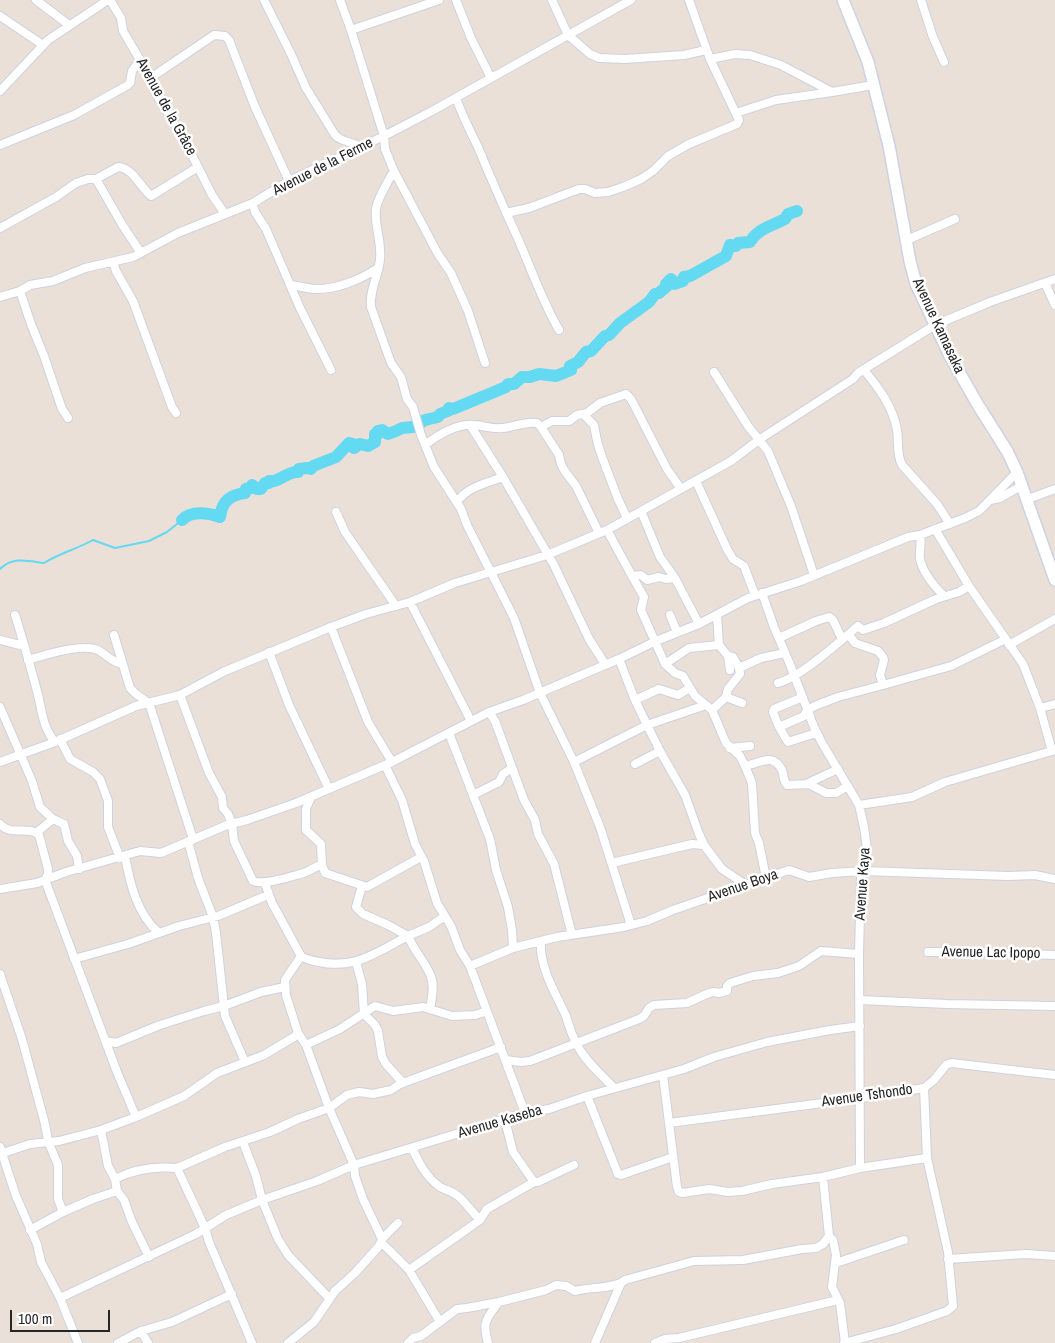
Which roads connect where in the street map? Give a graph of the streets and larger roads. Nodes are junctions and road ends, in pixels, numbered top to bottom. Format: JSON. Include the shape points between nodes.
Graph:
{"nodes":[{"id":1,"x":36,"y":0,"type":"edge"},
{"id":2,"x":109,"y":0,"type":"edge"},
{"id":3,"x":264,"y":0,"type":"edge"},
{"id":4,"x":340,"y":0,"type":"edge"},
{"id":5,"x":439,"y":0,"type":"edge"},
{"id":6,"x":456,"y":0,"type":"edge"},
{"id":7,"x":552,"y":0,"type":"edge"},
{"id":8,"x":631,"y":0,"type":"edge"},
{"id":9,"x":689,"y":0,"type":"edge"},
{"id":10,"x":844,"y":0,"type":"edge"},
{"id":11,"x":921,"y":0,"type":"edge"},
{"id":12,"x":622,"y":2,"type":"edge"},
{"id":13,"x":0,"y":16,"type":"edge"},
{"id":14,"x":69,"y":25,"type":"junction"},
{"id":15,"x":351,"y":30,"type":"junction"},
{"id":16,"x":568,"y":35,"type":"junction"},
{"id":17,"x":43,"y":45,"type":"junction"},
{"id":18,"x":706,"y":50,"type":"junction"},
{"id":19,"x":710,"y":59,"type":"junction"},
{"id":20,"x":140,"y":60,"type":"junction"},
{"id":21,"x":944,"y":62,"type":"dead end"},
{"id":22,"x":491,"y":78,"type":"junction"},
{"id":23,"x":149,"y":79,"type":"junction"},
{"id":24,"x":873,"y":85,"type":"junction"},
{"id":25,"x":0,"y":91,"type":"edge"},
{"id":26,"x":832,"y":92,"type":"junction"},
{"id":27,"x":456,"y":98,"type":"junction"},
{"id":28,"x":736,"y":113,"type":"junction"},
{"id":29,"x":384,"y":136,"type":"junction"},
{"id":30,"x":0,"y":144,"type":"edge"},
{"id":31,"x":361,"y":147,"type":"junction"},
{"id":32,"x":198,"y":167,"type":"junction"},
{"id":33,"x":394,"y":171,"type":"junction"},
{"id":34,"x":96,"y":179,"type":"junction"},
{"id":35,"x":289,"y":181,"type":"junction"},
{"id":36,"x":252,"y":202,"type":"junction"},
{"id":37,"x":506,"y":213,"type":"junction"},
{"id":38,"x":225,"y":214,"type":"junction"},
{"id":39,"x":956,"y":219,"type":"dead end"},
{"id":40,"x":0,"y":228,"type":"edge"},
{"id":41,"x":907,"y":240,"type":"junction"},
{"id":42,"x":141,"y":253,"type":"junction"},
{"id":43,"x":113,"y":262,"type":"junction"},
{"id":44,"x":378,"y":268,"type":"junction"},
{"id":45,"x":1055,"y":279,"type":"edge"},
{"id":46,"x":1045,"y":283,"type":"junction"},
{"id":47,"x":290,"y":285,"type":"junction"},
{"id":48,"x":20,"y":291,"type":"junction"},
{"id":49,"x":0,"y":297,"type":"edge"},
{"id":50,"x":1055,"y":305,"type":"edge"},
{"id":51,"x":934,"y":325,"type":"junction"},
{"id":52,"x":559,"y":330,"type":"dead end"},
{"id":53,"x":486,"y":363,"type":"dead end"},
{"id":54,"x":331,"y":370,"type":"dead end"},
{"id":55,"x":864,"y":370,"type":"junction"},
{"id":56,"x":714,"y":372,"type":"dead end"},
{"id":57,"x":176,"y":413,"type":"dead end"},
{"id":58,"x":584,"y":414,"type":"junction"},
{"id":59,"x":68,"y":418,"type":"dead end"},
{"id":60,"x":470,"y":426,"type":"junction"},
{"id":61,"x":541,"y":427,"type":"junction"},
{"id":62,"x":760,"y":439,"type":"junction"},
{"id":63,"x":425,"y":445,"type":"junction"},
{"id":64,"x":1017,"y":472,"type":"junction"},
{"id":65,"x":503,"y":477,"type":"junction"},
{"id":66,"x":696,"y":481,"type":"junction"},
{"id":67,"x":1023,"y":485,"type":"junction"},
{"id":68,"x":681,"y":489,"type":"junction"},
{"id":69,"x":1055,"y":489,"type":"edge"},
{"id":70,"x":1028,"y":499,"type":"junction"},
{"id":71,"x":990,"y":500,"type":"junction"},
{"id":72,"x":457,"y":502,"type":"junction"},
{"id":73,"x":641,"y":511,"type":"junction"},
{"id":74,"x":336,"y":512,"type":"dead end"},
{"id":75,"x":627,"y":518,"type":"junction"},
{"id":76,"x":950,"y":524,"type":"junction"},
{"id":77,"x":936,"y":529,"type":"junction"},
{"id":78,"x":607,"y":530,"type":"junction"},
{"id":79,"x":599,"y":533,"type":"junction"},
{"id":80,"x":920,"y":535,"type":"junction"},
{"id":81,"x":547,"y":555,"type":"junction"},
{"id":82,"x":491,"y":573,"type":"junction"},
{"id":83,"x":814,"y":575,"type":"junction"},
{"id":84,"x":632,"y":576,"type":"junction"},
{"id":85,"x":675,"y":578,"type":"junction"},
{"id":86,"x":1055,"y":580,"type":"edge"},
{"id":87,"x":969,"y":586,"type":"junction"},
{"id":88,"x":759,"y":594,"type":"junction"},
{"id":89,"x":944,"y":596,"type":"junction"},
{"id":90,"x":410,"y":602,"type":"junction"},
{"id":91,"x":396,"y":606,"type":"junction"},
{"id":92,"x":15,"y":615,"type":"dead end"},
{"id":93,"x":670,"y":615,"type":"dead end"},
{"id":94,"x":717,"y":616,"type":"junction"},
{"id":95,"x":1055,"y":619,"type":"edge"},
{"id":96,"x":698,"y":624,"type":"junction"},
{"id":97,"x":331,"y":627,"type":"junction"},
{"id":98,"x":677,"y":632,"type":"junction"},
{"id":99,"x":849,"y":634,"type":"junction"},
{"id":100,"x":114,"y":635,"type":"dead end"},
{"id":101,"x":779,"y":638,"type":"junction"},
{"id":102,"x":842,"y":639,"type":"junction"},
{"id":103,"x":0,"y":640,"type":"edge"},
{"id":104,"x":656,"y":641,"type":"junction"},
{"id":105,"x":1008,"y":642,"type":"junction"},
{"id":106,"x":719,"y":645,"type":"junction"},
{"id":107,"x":24,"y":646,"type":"junction"},
{"id":108,"x":269,"y":652,"type":"junction"},
{"id":109,"x":785,"y":653,"type":"junction"},
{"id":110,"x":728,"y":656,"type":"junction"},
{"id":111,"x":619,"y":659,"type":"junction"},
{"id":112,"x":28,"y":660,"type":"junction"},
{"id":113,"x":122,"y":664,"type":"junction"},
{"id":114,"x":604,"y":664,"type":"junction"},
{"id":115,"x":665,"y":664,"type":"junction"},
{"id":116,"x":739,"y":668,"type":"junction"},
{"id":117,"x":730,"y":670,"type":"dead end"},
{"id":118,"x":794,"y":677,"type":"junction"},
{"id":119,"x":778,"y":683,"type":"dead end"},
{"id":120,"x":883,"y":685,"type":"junction"},
{"id":121,"x":690,"y":688,"type":"junction"},
{"id":122,"x":540,"y":693,"type":"junction"},
{"id":123,"x":180,"y":695,"type":"junction"},
{"id":124,"x":726,"y":697,"type":"junction"},
{"id":125,"x":635,"y":700,"type":"junction"},
{"id":126,"x":149,"y":703,"type":"junction"},
{"id":127,"x":742,"y":703,"type":"dead end"},
{"id":128,"x":805,"y":704,"type":"junction"},
{"id":129,"x":1055,"y":704,"type":"edge"},
{"id":130,"x":0,"y":706,"type":"edge"},
{"id":131,"x":709,"y":707,"type":"junction"},
{"id":132,"x":1040,"y":708,"type":"junction"},
{"id":133,"x":489,"y":712,"type":"junction"},
{"id":134,"x":471,"y":721,"type":"junction"},
{"id":135,"x":647,"y":726,"type":"junction"},
{"id":136,"x":779,"y":727,"type":"junction"},
{"id":137,"x":449,"y":733,"type":"junction"},
{"id":138,"x":816,"y":733,"type":"junction"},
{"id":139,"x":58,"y":740,"type":"junction"},
{"id":140,"x":750,"y":746,"type":"dead end"},
{"id":141,"x":730,"y":748,"type":"junction"},
{"id":142,"x":660,"y":751,"type":"junction"},
{"id":143,"x":1053,"y":751,"type":"edge"},
{"id":144,"x":19,"y":755,"type":"junction"},
{"id":145,"x":0,"y":762,"type":"edge"},
{"id":146,"x":574,"y":762,"type":"junction"},
{"id":147,"x":388,"y":763,"type":"junction"},
{"id":148,"x":635,"y":764,"type":"dead end"},
{"id":149,"x":745,"y":766,"type":"junction"},
{"id":150,"x":512,"y":768,"type":"junction"},
{"id":151,"x":838,"y":769,"type":"junction"},
{"id":152,"x":806,"y":784,"type":"junction"},
{"id":153,"x":848,"y":786,"type":"junction"},
{"id":154,"x":329,"y":789,"type":"junction"},
{"id":155,"x":473,"y":795,"type":"junction"},
{"id":156,"x":311,"y":797,"type":"junction"},
{"id":157,"x":296,"y":803,"type":"junction"},
{"id":158,"x":859,"y":805,"type":"junction"},
{"id":159,"x":306,"y":809,"type":"junction"},
{"id":160,"x":52,"y":819,"type":"junction"},
{"id":161,"x":0,"y":824,"type":"edge"},
{"id":162,"x":232,"y":824,"type":"junction"},
{"id":163,"x":36,"y":832,"type":"junction"},
{"id":164,"x":191,"y":840,"type":"junction"},
{"id":165,"x":704,"y":845,"type":"junction"},
{"id":166,"x":122,"y":857,"type":"junction"},
{"id":167,"x":421,"y":857,"type":"junction"},
{"id":168,"x":612,"y":863,"type":"junction"},
{"id":169,"x":322,"y":865,"type":"junction"},
{"id":170,"x":79,"y":869,"type":"junction"},
{"id":171,"x":863,"y":871,"type":"junction"},
{"id":172,"x":766,"y":878,"type":"junction"},
{"id":173,"x":1055,"y":879,"type":"edge"},
{"id":174,"x":45,"y":880,"type":"junction"},
{"id":175,"x":265,"y":883,"type":"junction"},
{"id":176,"x":746,"y":885,"type":"junction"},
{"id":177,"x":362,"y":886,"type":"junction"},
{"id":178,"x":0,"y":889,"type":"edge"},
{"id":179,"x":268,"y":895,"type":"junction"},
{"id":180,"x":445,"y":916,"type":"junction"},
{"id":181,"x":213,"y":917,"type":"junction"},
{"id":182,"x":631,"y":925,"type":"junction"},
{"id":183,"x":159,"y":932,"type":"junction"},
{"id":184,"x":572,"y":935,"type":"junction"},
{"id":185,"x":408,"y":936,"type":"junction"},
{"id":186,"x":541,"y":941,"type":"junction"},
{"id":187,"x":513,"y":948,"type":"junction"},
{"id":188,"x":928,"y":952,"type":"dead end"},
{"id":189,"x":859,"y":954,"type":"junction"},
{"id":190,"x":1055,"y":955,"type":"edge"},
{"id":191,"x":301,"y":956,"type":"junction"},
{"id":192,"x":74,"y":959,"type":"junction"},
{"id":193,"x":356,"y":962,"type":"junction"},
{"id":194,"x":470,"y":966,"type":"junction"},
{"id":195,"x":0,"y":974,"type":"edge"},
{"id":196,"x":284,"y":987,"type":"junction"},
{"id":197,"x":860,"y":1000,"type":"junction"},
{"id":198,"x":224,"y":1006,"type":"junction"},
{"id":199,"x":1055,"y":1006,"type":"edge"},
{"id":200,"x":430,"y":1009,"type":"junction"},
{"id":201,"x":487,"y":1011,"type":"junction"},
{"id":202,"x":364,"y":1014,"type":"junction"},
{"id":203,"x":860,"y":1026,"type":"junction"},
{"id":204,"x":298,"y":1033,"type":"junction"},
{"id":205,"x":106,"y":1041,"type":"junction"},
{"id":206,"x":576,"y":1044,"type":"junction"},
{"id":207,"x":306,"y":1045,"type":"junction"},
{"id":208,"x":501,"y":1047,"type":"junction"},
{"id":209,"x":506,"y":1060,"type":"junction"},
{"id":210,"x":245,"y":1062,"type":"junction"},
{"id":211,"x":662,"y":1075,"type":"junction"},
{"id":212,"x":1055,"y":1075,"type":"edge"},
{"id":213,"x":403,"y":1083,"type":"junction"},
{"id":214,"x":614,"y":1088,"type":"junction"},
{"id":215,"x":924,"y":1088,"type":"junction"},
{"id":216,"x":587,"y":1096,"type":"junction"},
{"id":217,"x":860,"y":1098,"type":"junction"},
{"id":218,"x":329,"y":1108,"type":"junction"},
{"id":219,"x":525,"y":1113,"type":"junction"},
{"id":220,"x":136,"y":1116,"type":"junction"},
{"id":221,"x":505,"y":1120,"type":"junction"},
{"id":222,"x":669,"y":1124,"type":"junction"},
{"id":223,"x":100,"y":1130,"type":"junction"},
{"id":224,"x":48,"y":1141,"type":"junction"},
{"id":225,"x":243,"y":1142,"type":"junction"},
{"id":226,"x":412,"y":1148,"type":"junction"},
{"id":227,"x":2,"y":1150,"type":"edge"},
{"id":228,"x":673,"y":1157,"type":"junction"},
{"id":229,"x":927,"y":1158,"type":"junction"},
{"id":230,"x":354,"y":1165,"type":"junction"},
{"id":231,"x":574,"y":1165,"type":"dead end"},
{"id":232,"x":177,"y":1168,"type":"junction"},
{"id":233,"x":860,"y":1168,"type":"junction"},
{"id":234,"x":3,"y":1169,"type":"edge"},
{"id":235,"x":823,"y":1177,"type":"junction"},
{"id":236,"x":115,"y":1179,"type":"junction"},
{"id":237,"x":534,"y":1182,"type":"junction"},
{"id":238,"x":117,"y":1191,"type":"junction"},
{"id":239,"x":262,"y":1200,"type":"junction"},
{"id":240,"x":63,"y":1212,"type":"junction"},
{"id":241,"x":480,"y":1220,"type":"junction"},
{"id":242,"x":398,"y":1223,"type":"dead end"},
{"id":243,"x":205,"y":1228,"type":"junction"},
{"id":244,"x":30,"y":1230,"type":"junction"},
{"id":245,"x":829,"y":1236,"type":"junction"},
{"id":246,"x":904,"y":1240,"type":"dead end"},
{"id":247,"x":382,"y":1241,"type":"junction"},
{"id":248,"x":1055,"y":1256,"type":"edge"},
{"id":249,"x":149,"y":1257,"type":"junction"},
{"id":250,"x":948,"y":1259,"type":"junction"},
{"id":251,"x":836,"y":1263,"type":"junction"},
{"id":252,"x":409,"y":1270,"type":"junction"},
{"id":253,"x":621,"y":1282,"type":"junction"},
{"id":254,"x":232,"y":1294,"type":"junction"},
{"id":255,"x":60,"y":1298,"type":"junction"},
{"id":256,"x":329,"y":1298,"type":"junction"},
{"id":257,"x":838,"y":1300,"type":"junction"},
{"id":258,"x":499,"y":1302,"type":"junction"},
{"id":259,"x":440,"y":1322,"type":"junction"},
{"id":260,"x":141,"y":1331,"type":"junction"},
{"id":261,"x":78,"y":1343,"type":"edge"},
{"id":262,"x":118,"y":1343,"type":"edge"},
{"id":263,"x":148,"y":1343,"type":"edge"},
{"id":264,"x":252,"y":1343,"type":"edge"},
{"id":265,"x":288,"y":1343,"type":"edge"},
{"id":266,"x":408,"y":1343,"type":"edge"},
{"id":267,"x":488,"y":1343,"type":"edge"},
{"id":268,"x":595,"y":1343,"type":"edge"},
{"id":269,"x":655,"y":1343,"type":"edge"},
{"id":270,"x":844,"y":1343,"type":"edge"}],
"edges":[{"from":1,"to":14,"type":"street"},
{"from":2,"to":14,"type":"street"},
{"from":2,"to":20,"type":"street","name":"Avenue de la Grâce"},
{"from":3,"to":31,"type":"street","via":[[306,88],[335,135]]},
{"from":4,"to":15,"type":"street"},
{"from":5,"to":15,"type":"street"},
{"from":6,"to":22,"type":"street"},
{"from":7,"to":16,"type":"street"},
{"from":8,"to":12,"type":"street","name":"Avenue de la Ferme"},
{"from":9,"to":18,"type":"street"},
{"from":10,"to":24,"type":"street","name":"Avenue Kamasaka"},
{"from":11,"to":21,"type":"street"},
{"from":12,"to":16,"type":"street","name":"Avenue de la Ferme"},
{"from":13,"to":17,"type":"street"},
{"from":14,"to":17,"type":"street"},
{"from":15,"to":29,"type":"street"},
{"from":16,"to":18,"type":"street","via":[[590,54],[607,59],[684,55]]},
{"from":16,"to":22,"type":"street","name":"Avenue de la Ferme"},
{"from":17,"to":25,"type":"street"},
{"from":18,"to":19,"type":"street"},
{"from":19,"to":26,"type":"street","via":[[739,54],[765,59]]},
{"from":19,"to":28,"type":"street"},
{"from":20,"to":23,"type":"street","name":"Avenue de la Grâce"},
{"from":20,"to":30,"type":"street","via":[[128,85],[68,118]]},
{"from":22,"to":27,"type":"street","name":"Avenue de la Ferme"},
{"from":23,"to":32,"type":"street","name":"Avenue de la Grâce"},
{"from":23,"to":35,"type":"street","via":[[214,35],[225,36]]},
{"from":24,"to":26,"type":"street"},
{"from":24,"to":41,"type":"street","name":"Avenue Kamasaka","via":[[889,146]]},
{"from":26,"to":28,"type":"street","via":[[776,100]]},
{"from":27,"to":29,"type":"street","name":"Avenue de la Ferme"},
{"from":27,"to":37,"type":"street"},
{"from":28,"to":37,"type":"street","via":[[737,124],[698,139],[668,156],[641,179],[608,192],[579,189]]},
{"from":29,"to":31,"type":"street","name":"Avenue de la Ferme"},
{"from":29,"to":33,"type":"street","via":[[385,149]]},
{"from":31,"to":35,"type":"street","name":"Avenue de la Ferme"},
{"from":32,"to":34,"type":"street","via":[[151,196],[122,167]]},
{"from":32,"to":38,"type":"street","name":"Avenue de la Grâce"},
{"from":33,"to":44,"type":"street","via":[[376,206]]},
{"from":33,"to":53,"type":"street","via":[[451,273]]},
{"from":34,"to":40,"type":"street","via":[[76,183]]},
{"from":34,"to":42,"type":"street"},
{"from":35,"to":36,"type":"street","name":"Avenue de la Ferme"},
{"from":36,"to":38,"type":"street","name":"Avenue de la Ferme"},
{"from":36,"to":47,"type":"street"},
{"from":37,"to":52,"type":"street"},
{"from":38,"to":42,"type":"street","name":"Avenue de la Ferme"},
{"from":39,"to":41,"type":"street"},
{"from":41,"to":51,"type":"street","name":"Avenue Kamasaka","via":[[916,284]]},
{"from":42,"to":43,"type":"street","name":"Avenue de la Ferme"},
{"from":43,"to":48,"type":"street","name":"Avenue de la Ferme","via":[[85,268]]},
{"from":43,"to":57,"type":"street","via":[[133,301]]},
{"from":44,"to":47,"type":"street","via":[[361,278],[330,287],[315,289]]},
{"from":44,"to":63,"type":"street","via":[[370,307],[391,363],[401,377],[405,396],[413,407]]},
{"from":45,"to":46,"type":"street"},
{"from":46,"to":50,"type":"street"},
{"from":46,"to":51,"type":"street"},
{"from":47,"to":54,"type":"street"},
{"from":48,"to":49,"type":"street","name":"Avenue de la Ferme"},
{"from":48,"to":59,"type":"street"},
{"from":51,"to":55,"type":"street"},
{"from":51,"to":64,"type":"street","name":"Avenue Kamasaka"},
{"from":55,"to":62,"type":"street"},
{"from":55,"to":76,"type":"street","via":[[893,413],[899,459]]},
{"from":56,"to":62,"type":"street","via":[[748,426]]},
{"from":58,"to":61,"type":"street","via":[[569,421],[552,421]]},
{"from":58,"to":68,"type":"street","via":[[600,403],[623,394],[629,396]]},
{"from":58,"to":75,"type":"street","via":[[594,425],[602,457]]},
{"from":60,"to":61,"type":"street","via":[[490,429],[527,422]]},
{"from":60,"to":63,"type":"street","via":[[447,432]]},
{"from":60,"to":65,"type":"street"},
{"from":61,"to":79,"type":"street"},
{"from":62,"to":66,"type":"street"},
{"from":62,"to":83,"type":"street","via":[[791,506]]},
{"from":63,"to":72,"type":"street","via":[[439,477]]},
{"from":64,"to":67,"type":"street","name":"Avenue Kamasaka"},
{"from":64,"to":71,"type":"street"},
{"from":65,"to":72,"type":"street","via":[[462,494]]},
{"from":65,"to":81,"type":"street"},
{"from":66,"to":68,"type":"street"},
{"from":66,"to":88,"type":"street","name":"Avenue Kaya","via":[[726,549],[744,566]]},
{"from":67,"to":70,"type":"street","name":"Avenue Kamasaka"},
{"from":67,"to":71,"type":"street"},
{"from":68,"to":73,"type":"street"},
{"from":69,"to":70,"type":"street"},
{"from":70,"to":86,"type":"street","name":"Avenue Kamasaka"},
{"from":71,"to":76,"type":"street","via":[[972,515]]},
{"from":72,"to":82,"type":"street"},
{"from":73,"to":75,"type":"street"},
{"from":73,"to":85,"type":"street","via":[[660,557]]},
{"from":74,"to":91,"type":"street","via":[[345,532]]},
{"from":75,"to":78,"type":"street"},
{"from":76,"to":77,"type":"street"},
{"from":77,"to":80,"type":"street"},
{"from":77,"to":87,"type":"street"},
{"from":78,"to":79,"type":"street"},
{"from":78,"to":84,"type":"street"},
{"from":79,"to":81,"type":"street"},
{"from":80,"to":83,"type":"street"},
{"from":80,"to":89,"type":"street","via":[[921,563],[934,587]]},
{"from":81,"to":82,"type":"street"},
{"from":81,"to":114,"type":"street"},
{"from":82,"to":90,"type":"street","via":[[454,583]]},
{"from":82,"to":122,"type":"street","via":[[524,642]]},
{"from":83,"to":88,"type":"street"},
{"from":84,"to":85,"type":"street","via":[[641,575],[647,580]]},
{"from":84,"to":104,"type":"street","via":[[644,597],[641,610]]},
{"from":85,"to":96,"type":"street"},
{"from":87,"to":89,"type":"street"},
{"from":87,"to":105,"type":"street"},
{"from":88,"to":94,"type":"street"},
{"from":88,"to":101,"type":"street","name":"Avenue Kaya"},
{"from":89,"to":99,"type":"street","via":[[884,623],[863,630],[858,626]]},
{"from":90,"to":91,"type":"street"},
{"from":90,"to":134,"type":"street"},
{"from":91,"to":97,"type":"street"},
{"from":92,"to":107,"type":"street"},
{"from":93,"to":98,"type":"street"},
{"from":94,"to":96,"type":"street"},
{"from":94,"to":106,"type":"street"},
{"from":95,"to":105,"type":"street"},
{"from":96,"to":98,"type":"street"},
{"from":97,"to":108,"type":"street"},
{"from":97,"to":147,"type":"street","via":[[368,722]]},
{"from":98,"to":104,"type":"street"},
{"from":99,"to":102,"type":"street"},
{"from":99,"to":120,"type":"street","via":[[855,643],[878,650],[883,657],[880,675]]},
{"from":100,"to":113,"type":"street"},
{"from":101,"to":102,"type":"street","via":[[829,617]]},
{"from":101,"to":109,"type":"street","name":"Avenue Kaya"},
{"from":102,"to":118,"type":"street"},
{"from":103,"to":107,"type":"street"},
{"from":104,"to":111,"type":"street"},
{"from":104,"to":115,"type":"street"},
{"from":105,"to":120,"type":"street","via":[[951,666]]},
{"from":105,"to":132,"type":"street","via":[[1026,670]]},
{"from":106,"to":110,"type":"street"},
{"from":106,"to":115,"type":"street","via":[[689,648]]},
{"from":107,"to":112,"type":"street"},
{"from":108,"to":123,"type":"street"},
{"from":108,"to":154,"type":"street","via":[[289,705]]},
{"from":109,"to":116,"type":"street","via":[[761,658]]},
{"from":109,"to":118,"type":"street","name":"Avenue Kaya"},
{"from":110,"to":116,"type":"street","via":[[733,657]]},
{"from":110,"to":117,"type":"street"},
{"from":111,"to":114,"type":"street"},
{"from":111,"to":125,"type":"street"},
{"from":112,"to":113,"type":"street","via":[[64,650],[82,649],[99,651]]},
{"from":112,"to":139,"type":"street","via":[[46,730]]},
{"from":113,"to":126,"type":"street","via":[[130,688]]},
{"from":114,"to":122,"type":"street"},
{"from":115,"to":121,"type":"street","via":[[683,676]]},
{"from":116,"to":124,"type":"street","via":[[740,674]]},
{"from":118,"to":119,"type":"street"},
{"from":118,"to":128,"type":"street","name":"Avenue Kaya"},
{"from":120,"to":128,"type":"street","via":[[817,705]]},
{"from":121,"to":125,"type":"street","via":[[678,695],[659,689]]},
{"from":121,"to":131,"type":"street"},
{"from":122,"to":133,"type":"street"},
{"from":122,"to":146,"type":"street"},
{"from":123,"to":126,"type":"street"},
{"from":123,"to":162,"type":"street"},
{"from":124,"to":127,"type":"street"},
{"from":124,"to":131,"type":"street"},
{"from":125,"to":135,"type":"street"},
{"from":126,"to":139,"type":"street"},
{"from":126,"to":164,"type":"street"},
{"from":128,"to":136,"type":"street","via":[[804,716]]},
{"from":128,"to":136,"type":"street","via":[[774,709]]},
{"from":128,"to":138,"type":"street","name":"Avenue Kaya"},
{"from":129,"to":132,"type":"street"},
{"from":130,"to":144,"type":"street"},
{"from":131,"to":135,"type":"street"},
{"from":131,"to":141,"type":"street"},
{"from":132,"to":143,"type":"street"},
{"from":133,"to":134,"type":"street"},
{"from":133,"to":150,"type":"street"},
{"from":134,"to":137,"type":"street"},
{"from":135,"to":142,"type":"street"},
{"from":135,"to":146,"type":"street"},
{"from":136,"to":138,"type":"street","via":[[788,742]]},
{"from":137,"to":147,"type":"street"},
{"from":137,"to":155,"type":"street"},
{"from":138,"to":151,"type":"street","name":"Avenue Kaya"},
{"from":139,"to":144,"type":"street"},
{"from":139,"to":166,"type":"street","via":[[70,759],[100,779],[108,801],[108,826]]},
{"from":140,"to":141,"type":"street"},
{"from":141,"to":149,"type":"street","via":[[740,756]]},
{"from":142,"to":148,"type":"street"},
{"from":142,"to":165,"type":"street","via":[[685,795]]},
{"from":143,"to":158,"type":"street","via":[[945,782],[912,797]]},
{"from":144,"to":145,"type":"street"},
{"from":144,"to":160,"type":"street","via":[[40,807]]},
{"from":146,"to":168,"type":"street"},
{"from":147,"to":154,"type":"street"},
{"from":147,"to":167,"type":"street"},
{"from":149,"to":152,"type":"street","via":[[774,760],[787,785]]},
{"from":149,"to":172,"type":"street","via":[[752,783],[755,833]]},
{"from":150,"to":155,"type":"street","via":[[503,774],[499,782]]},
{"from":150,"to":184,"type":"street","via":[[538,834],[554,864]]},
{"from":151,"to":152,"type":"street"},
{"from":151,"to":153,"type":"street","name":"Avenue Kaya"},
{"from":152,"to":153,"type":"street","via":[[826,793],[836,793]]},
{"from":153,"to":158,"type":"street","name":"Avenue Kaya"},
{"from":154,"to":156,"type":"street"},
{"from":155,"to":187,"type":"street","via":[[490,839],[508,907]]},
{"from":156,"to":157,"type":"street"},
{"from":156,"to":159,"type":"street"},
{"from":157,"to":159,"type":"street"},
{"from":157,"to":162,"type":"street"},
{"from":158,"to":171,"type":"street","name":"Avenue Kaya","via":[[867,849]]},
{"from":159,"to":169,"type":"street","via":[[306,830],[321,844]]},
{"from":160,"to":163,"type":"street"},
{"from":160,"to":170,"type":"street","via":[[64,824]]},
{"from":161,"to":163,"type":"street","via":[[8,831]]},
{"from":162,"to":164,"type":"street"},
{"from":162,"to":175,"type":"street","via":[[234,841],[250,877],[257,883]]},
{"from":163,"to":174,"type":"street","via":[[47,863]]},
{"from":164,"to":166,"type":"street","via":[[161,853],[140,851]]},
{"from":164,"to":181,"type":"street","via":[[198,878]]},
{"from":165,"to":168,"type":"street","via":[[692,844]]},
{"from":165,"to":176,"type":"street","via":[[722,869]]},
{"from":166,"to":170,"type":"street"},
{"from":166,"to":183,"type":"street","via":[[143,914]]},
{"from":167,"to":177,"type":"street","via":[[369,886]]},
{"from":167,"to":180,"type":"street","via":[[437,903]]},
{"from":168,"to":182,"type":"street"},
{"from":169,"to":175,"type":"street"},
{"from":169,"to":177,"type":"street","via":[[325,873]]},
{"from":170,"to":174,"type":"street"},
{"from":171,"to":172,"type":"street","name":"Avenue Boya","via":[[809,877],[789,870]]},
{"from":171,"to":173,"type":"street","name":"Avenue Boya","via":[[1034,875]]},
{"from":171,"to":189,"type":"street","name":"Avenue Kaya"},
{"from":172,"to":176,"type":"street","name":"Avenue Boya"},
{"from":174,"to":178,"type":"street"},
{"from":174,"to":192,"type":"street"},
{"from":175,"to":179,"type":"street"},
{"from":176,"to":182,"type":"street","name":"Avenue Boya"},
{"from":177,"to":185,"type":"street","via":[[356,907],[363,914]]},
{"from":179,"to":181,"type":"street"},
{"from":179,"to":191,"type":"street"},
{"from":180,"to":185,"type":"street"},
{"from":180,"to":194,"type":"street"},
{"from":181,"to":183,"type":"street"},
{"from":181,"to":198,"type":"street"},
{"from":182,"to":184,"type":"street","name":"Avenue Boya"},
{"from":183,"to":192,"type":"street"},
{"from":184,"to":186,"type":"street","name":"Avenue Boya"},
{"from":185,"to":193,"type":"street"},
{"from":185,"to":200,"type":"street","via":[[430,974],[433,991]]},
{"from":186,"to":187,"type":"street","name":"Avenue Boya"},
{"from":186,"to":206,"type":"street","via":[[540,954],[548,978]]},
{"from":187,"to":194,"type":"street","name":"Avenue Boya"},
{"from":188,"to":190,"type":"street","name":"Avenue Lac Ipopo"},
{"from":189,"to":197,"type":"street","name":"Avenue Kaya"},
{"from":189,"to":206,"type":"street","via":[[821,950],[799,966],[730,983],[724,993],[709,993],[687,1003],[654,1005],[639,1019]]},
{"from":191,"to":193,"type":"street","via":[[326,964]]},
{"from":191,"to":196,"type":"street"},
{"from":192,"to":205,"type":"street"},
{"from":193,"to":202,"type":"street","via":[[362,984]]},
{"from":194,"to":201,"type":"street"},
{"from":195,"to":224,"type":"street","via":[[22,1039]]},
{"from":196,"to":198,"type":"street"},
{"from":196,"to":204,"type":"street"},
{"from":197,"to":199,"type":"street"},
{"from":197,"to":203,"type":"street","name":"Avenue Kaya"},
{"from":198,"to":205,"type":"street","via":[[160,1025],[116,1043]]},
{"from":198,"to":210,"type":"street","via":[[227,1022]]},
{"from":200,"to":201,"type":"street","via":[[452,1016]]},
{"from":200,"to":202,"type":"street","via":[[393,1011],[375,1006]]},
{"from":201,"to":208,"type":"street"},
{"from":202,"to":207,"type":"street"},
{"from":202,"to":213,"type":"street","via":[[378,1031],[382,1057]]},
{"from":203,"to":211,"type":"street","name":"Avenue Kaseba","via":[[767,1042]]},
{"from":203,"to":217,"type":"street","name":"Avenue Kaya"},
{"from":204,"to":207,"type":"street"},
{"from":204,"to":210,"type":"street"},
{"from":205,"to":220,"type":"street"},
{"from":206,"to":209,"type":"street","via":[[530,1061]]},
{"from":206,"to":214,"type":"street"},
{"from":207,"to":218,"type":"street"},
{"from":208,"to":209,"type":"street"},
{"from":208,"to":213,"type":"street"},
{"from":209,"to":219,"type":"street"},
{"from":210,"to":220,"type":"street","via":[[217,1073],[184,1096]]},
{"from":211,"to":214,"type":"street","name":"Avenue Kaseba"},
{"from":211,"to":222,"type":"street"},
{"from":212,"to":215,"type":"street","name":"Avenue Tshondo","via":[[951,1063]]},
{"from":213,"to":218,"type":"street","via":[[373,1094],[359,1092],[347,1095]]},
{"from":214,"to":216,"type":"street","name":"Avenue Kaseba"},
{"from":215,"to":217,"type":"street","name":"Avenue Tshondo"},
{"from":215,"to":229,"type":"street"},
{"from":216,"to":219,"type":"street","name":"Avenue Kaseba"},
{"from":216,"to":228,"type":"street","via":[[618,1174]]},
{"from":217,"to":222,"type":"street","name":"Avenue Tshondo"},
{"from":217,"to":233,"type":"street","name":"Avenue Kaya"},
{"from":218,"to":225,"type":"street"},
{"from":218,"to":230,"type":"street"},
{"from":219,"to":221,"type":"street","name":"Avenue Kaseba"},
{"from":220,"to":223,"type":"street"},
{"from":221,"to":226,"type":"street","name":"Avenue Kaseba"},
{"from":221,"to":237,"type":"street","via":[[513,1152]]},
{"from":222,"to":228,"type":"street"},
{"from":223,"to":224,"type":"street"},
{"from":223,"to":236,"type":"street","via":[[108,1166]]},
{"from":224,"to":227,"type":"street"},
{"from":224,"to":240,"type":"street","via":[[58,1166],[58,1199]]},
{"from":225,"to":232,"type":"street"},
{"from":225,"to":239,"type":"street"},
{"from":226,"to":230,"type":"street","name":"Avenue Kaseba"},
{"from":226,"to":241,"type":"street","via":[[428,1176],[459,1197]]},
{"from":227,"to":234,"type":"street"},
{"from":228,"to":235,"type":"street","via":[[677,1187],[683,1193],[700,1189],[742,1191]]},
{"from":229,"to":233,"type":"street"},
{"from":229,"to":250,"type":"street"},
{"from":230,"to":239,"type":"street","name":"Avenue Kaseba"},
{"from":230,"to":247,"type":"street","via":[[357,1182]]},
{"from":231,"to":237,"type":"street"},
{"from":232,"to":236,"type":"street","via":[[140,1169]]},
{"from":232,"to":243,"type":"street"},
{"from":233,"to":235,"type":"street"},
{"from":234,"to":244,"type":"street"},
{"from":235,"to":245,"type":"street"},
{"from":236,"to":238,"type":"street"},
{"from":237,"to":241,"type":"street","via":[[487,1209]]},
{"from":238,"to":240,"type":"street"},
{"from":238,"to":249,"type":"street"},
{"from":239,"to":243,"type":"street","name":"Avenue Kaseba"},
{"from":239,"to":256,"type":"street","via":[[278,1239],[288,1254]]},
{"from":240,"to":244,"type":"street"},
{"from":241,"to":252,"type":"street"},
{"from":242,"to":247,"type":"street"},
{"from":243,"to":249,"type":"street","name":"Avenue Kaseba"},
{"from":243,"to":254,"type":"street"},
{"from":244,"to":255,"type":"street","via":[[41,1262]]},
{"from":245,"to":251,"type":"street","via":[[833,1240]]},
{"from":245,"to":253,"type":"street","via":[[816,1248],[743,1260],[694,1261]]},
{"from":246,"to":251,"type":"street"},
{"from":247,"to":252,"type":"street"},
{"from":247,"to":256,"type":"street"},
{"from":248,"to":250,"type":"street","via":[[1026,1254]]},
{"from":249,"to":255,"type":"street","name":"Avenue Kaseba"},
{"from":250,"to":270,"type":"street","via":[[953,1304],[950,1309],[896,1329]]},
{"from":251,"to":257,"type":"street","via":[[832,1287]]},
{"from":252,"to":259,"type":"street"},
{"from":253,"to":258,"type":"street","via":[[609,1287],[575,1291],[556,1285]]},
{"from":253,"to":268,"type":"street"},
{"from":254,"to":260,"type":"street","via":[[164,1326]]},
{"from":254,"to":264,"type":"street"},
{"from":255,"to":261,"type":"street"},
{"from":256,"to":265,"type":"street","via":[[314,1322]]},
{"from":257,"to":269,"type":"street"},
{"from":257,"to":270,"type":"street"},
{"from":258,"to":259,"type":"street","via":[[457,1308]]},
{"from":258,"to":267,"type":"street","via":[[484,1324]]},
{"from":259,"to":266,"type":"street"},
{"from":260,"to":262,"type":"street"},
{"from":260,"to":263,"type":"street"}]}
